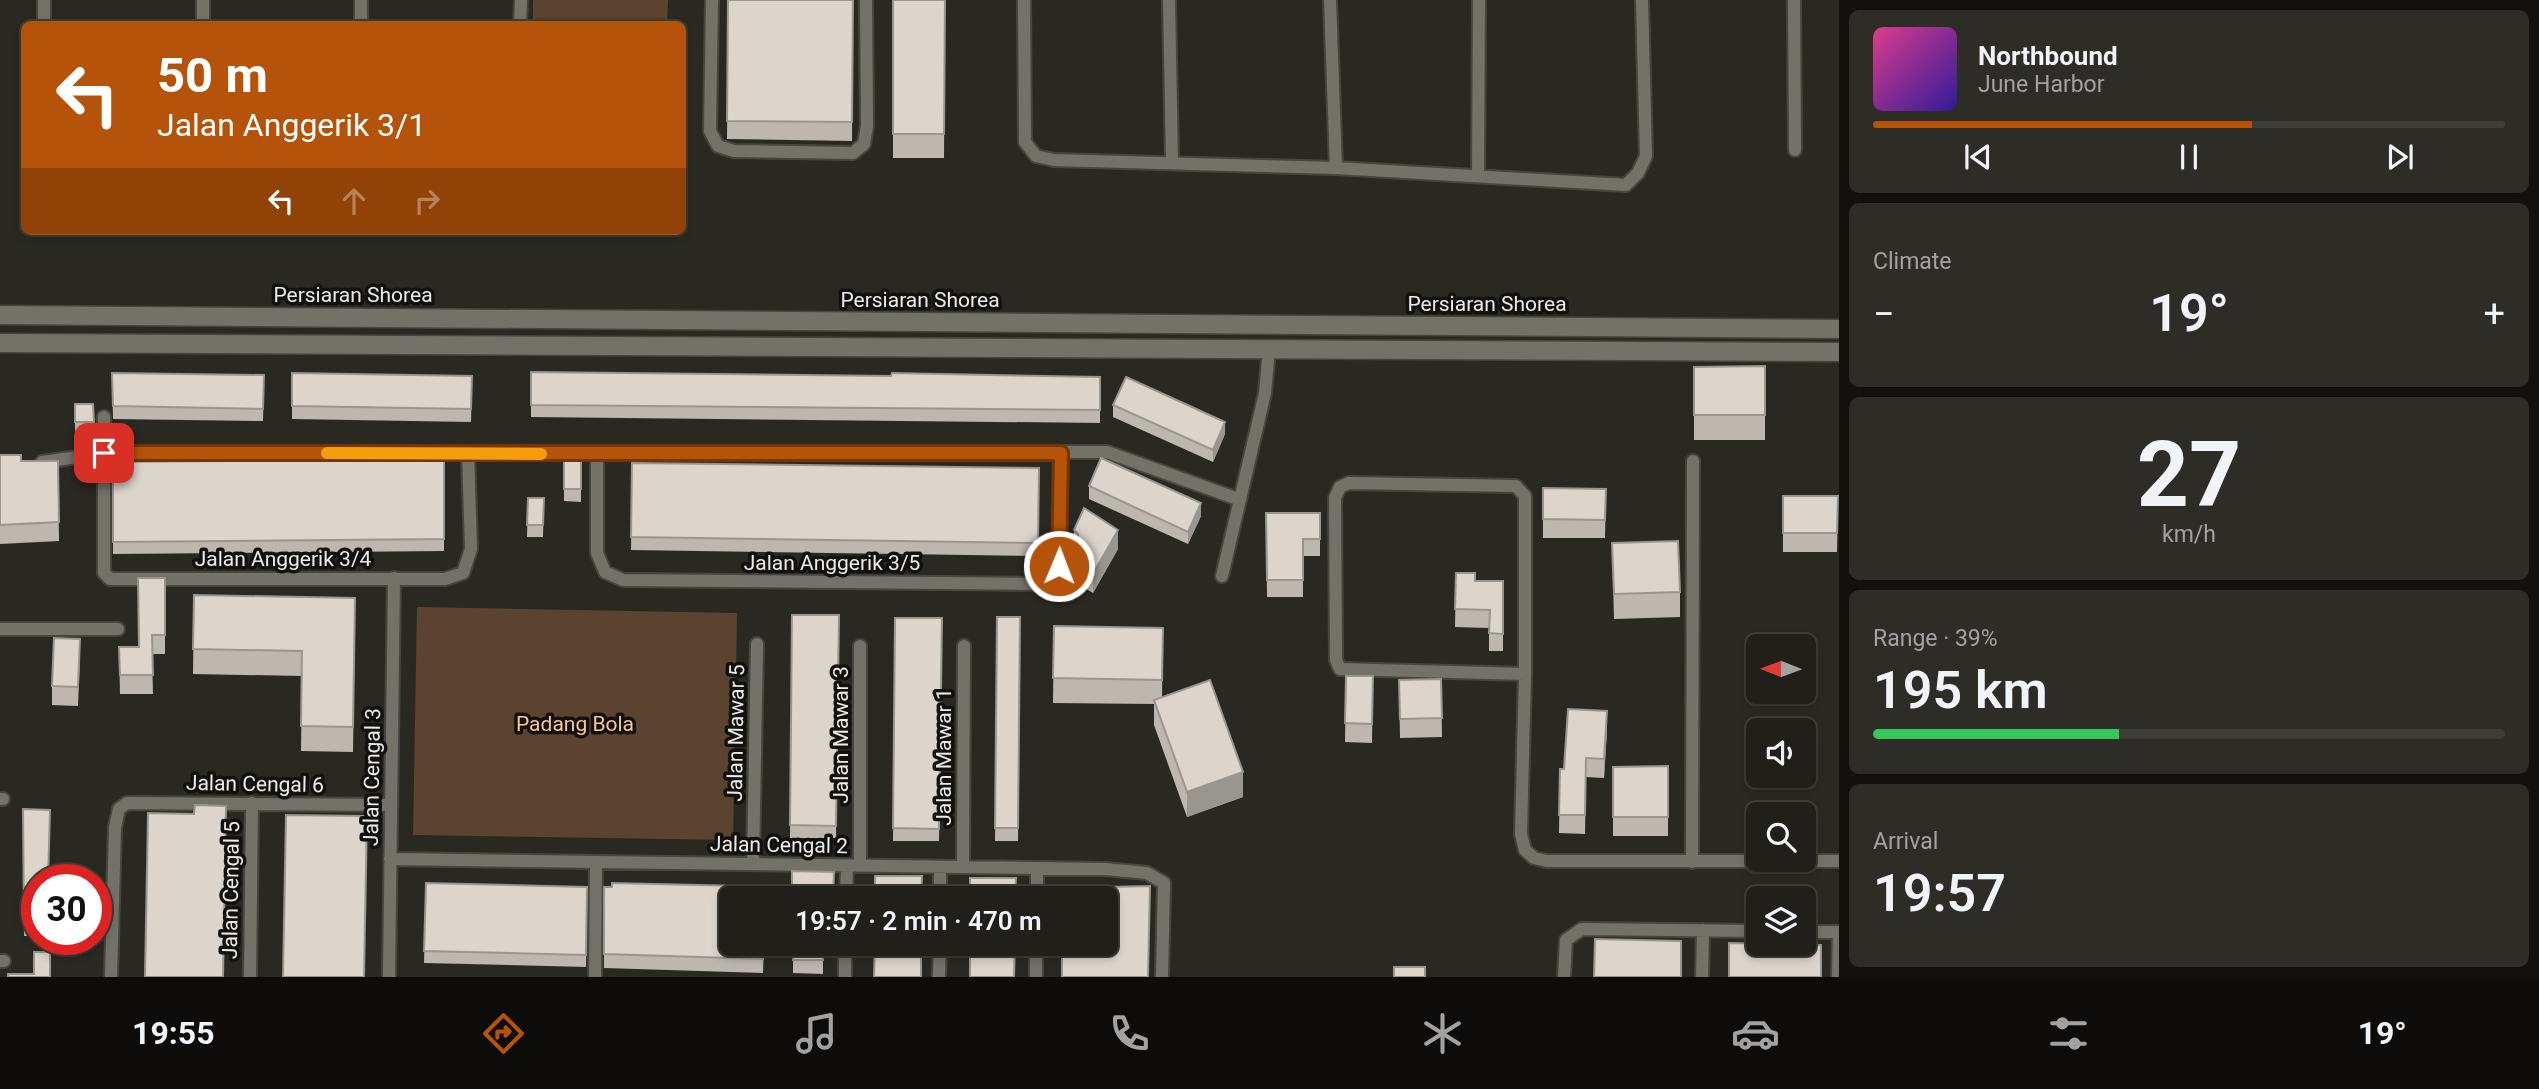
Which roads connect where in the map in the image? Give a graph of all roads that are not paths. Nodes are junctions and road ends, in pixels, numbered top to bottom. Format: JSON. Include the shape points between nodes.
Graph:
{"nodes":[{"id":1,"x":44,"y":0,"type":"edge"},
{"id":2,"x":203,"y":0,"type":"edge"},
{"id":3,"x":361,"y":0,"type":"edge"},
{"id":4,"x":521,"y":0,"type":"edge"},
{"id":5,"x":712,"y":0,"type":"edge"},
{"id":6,"x":866,"y":0,"type":"edge"},
{"id":7,"x":1024,"y":0,"type":"edge"},
{"id":8,"x":1170,"y":0,"type":"edge"},
{"id":9,"x":1330,"y":0,"type":"edge"},
{"id":10,"x":1479,"y":0,"type":"edge"},
{"id":11,"x":1642,"y":0,"type":"edge"},
{"id":12,"x":1794,"y":0,"type":"edge"},
{"id":13,"x":44,"y":21,"type":"edge"},
{"id":14,"x":202,"y":21,"type":"edge"},
{"id":15,"x":361,"y":21,"type":"edge"},
{"id":16,"x":520,"y":21,"type":"edge"},
{"id":17,"x":1795,"y":150,"type":"dead end"},
{"id":18,"x":1172,"y":161,"type":"junction"},
{"id":19,"x":1336,"y":168,"type":"junction"},
{"id":20,"x":1478,"y":175,"type":"junction"},
{"id":21,"x":0,"y":315,"type":"edge"},
{"id":22,"x":1839,"y":316,"type":"edge"},
{"id":23,"x":1202,"y":325,"type":"junction"},
{"id":24,"x":1340,"y":326,"type":"junction"},
{"id":25,"x":1798,"y":329,"type":"junction"},
{"id":26,"x":1839,"y":329,"type":"edge"},
{"id":27,"x":1839,"y":341,"type":"edge"},
{"id":28,"x":0,"y":343,"type":"edge"},
{"id":29,"x":1269,"y":349,"type":"junction"},
{"id":30,"x":1794,"y":352,"type":"junction"},
{"id":31,"x":1839,"y":352,"type":"edge"},
{"id":32,"x":104,"y":417,"type":"dead end"},
{"id":33,"x":104,"y":453,"type":"junction"},
{"id":34,"x":597,"y":453,"type":"junction"},
{"id":35,"x":1061,"y":453,"type":"junction"},
{"id":36,"x":468,"y":454,"type":"junction"},
{"id":37,"x":85,"y":456,"type":"dead end"},
{"id":38,"x":1693,"y":461,"type":"dead end"},
{"id":39,"x":27,"y":463,"type":"edge"},
{"id":40,"x":1238,"y":499,"type":"junction"},
{"id":41,"x":1222,"y":576,"type":"dead end"},
{"id":42,"x":394,"y":578,"type":"junction"},
{"id":43,"x":0,"y":629,"type":"edge"},
{"id":44,"x":118,"y":629,"type":"dead end"},
{"id":45,"x":757,"y":644,"type":"dead end"},
{"id":46,"x":860,"y":646,"type":"dead end"},
{"id":47,"x":964,"y":646,"type":"dead end"},
{"id":48,"x":1525,"y":674,"type":"junction"},
{"id":49,"x":251,"y":803,"type":"junction"},
{"id":50,"x":391,"y":805,"type":"junction"},
{"id":51,"x":390,"y":859,"type":"junction"},
{"id":52,"x":1839,"y":861,"type":"edge"},
{"id":53,"x":596,"y":862,"type":"junction"},
{"id":54,"x":1692,"y":862,"type":"junction"},
{"id":55,"x":753,"y":864,"type":"junction"},
{"id":56,"x":846,"y":866,"type":"junction"},
{"id":57,"x":860,"y":866,"type":"junction"},
{"id":58,"x":940,"y":867,"type":"junction"},
{"id":59,"x":962,"y":867,"type":"junction"},
{"id":60,"x":1037,"y":868,"type":"junction"},
{"id":61,"x":846,"y":886,"type":"edge"},
{"id":62,"x":940,"y":886,"type":"edge"},
{"id":63,"x":1037,"y":886,"type":"edge"},
{"id":64,"x":1703,"y":930,"type":"junction"},
{"id":65,"x":1746,"y":931,"type":"edge"},
{"id":66,"x":1816,"y":932,"type":"edge"},
{"id":67,"x":1839,"y":932,"type":"edge"},
{"id":68,"x":845,"y":956,"type":"edge"},
{"id":69,"x":940,"y":956,"type":"edge"},
{"id":70,"x":1036,"y":956,"type":"edge"},
{"id":71,"x":111,"y":977,"type":"edge"},
{"id":72,"x":250,"y":977,"type":"edge"},
{"id":73,"x":389,"y":977,"type":"edge"},
{"id":74,"x":595,"y":977,"type":"edge"},
{"id":75,"x":845,"y":977,"type":"edge"},
{"id":76,"x":939,"y":977,"type":"edge"},
{"id":77,"x":1036,"y":977,"type":"edge"},
{"id":78,"x":1162,"y":977,"type":"edge"},
{"id":79,"x":1564,"y":977,"type":"edge"},
{"id":80,"x":1702,"y":977,"type":"edge"},
{"id":81,"x":1838,"y":977,"type":"edge"}],
"edges":[{"from":1,"to":13,"type":"street"},
{"from":2,"to":14,"type":"street"},
{"from":3,"to":15,"type":"street"},
{"from":4,"to":16,"type":"street"},
{"from":5,"to":6,"type":"street","via":[[710,131],[718,146],[853,153],[864,144],[867,126]]},
{"from":7,"to":18,"type":"street","via":[[1025,142],[1036,156]]},
{"from":8,"to":18,"type":"street"},
{"from":9,"to":19,"type":"street"},
{"from":10,"to":20,"type":"street"},
{"from":11,"to":20,"type":"street","via":[[1646,156],[1626,186]]},
{"from":12,"to":17,"type":"street"},
{"from":18,"to":19,"type":"street"},
{"from":19,"to":20,"type":"street"},
{"from":21,"to":23,"type":"main road","name":"Persiaran Shorea"},
{"from":22,"to":25,"type":"main road"},
{"from":23,"to":24,"type":"main road","name":"Persiaran Shorea"},
{"from":23,"to":29,"type":"main road","via":[[1259,337]]},
{"from":24,"to":25,"type":"main road","name":"Persiaran Shorea"},
{"from":24,"to":29,"type":"main road","via":[[1288,337]]},
{"from":25,"to":26,"type":"main road","name":"Persiaran Shorea"},
{"from":27,"to":30,"type":"main road"},
{"from":28,"to":29,"type":"main road"},
{"from":29,"to":30,"type":"main road"},
{"from":29,"to":40,"type":"street","via":[[1265,393]]},
{"from":30,"to":31,"type":"main road"},
{"from":32,"to":33,"type":"street","name":"Jalan Anggerik 3/4"},
{"from":33,"to":36,"type":"street"},
{"from":33,"to":42,"type":"street","name":"Jalan Anggerik 3/4","via":[[104,573],[110,579]]},
{"from":34,"to":35,"type":"street"},
{"from":34,"to":35,"type":"street","name":"Jalan Anggerik 3/5","via":[[597,553],[605,572],[623,580],[1041,584],[1053,579],[1059,566]]},
{"from":34,"to":36,"type":"street"},
{"from":35,"to":40,"type":"street","via":[[1107,452]]},
{"from":36,"to":42,"type":"street","name":"Jalan Anggerik 3/4","via":[[471,549],[463,573],[445,579]]},
{"from":37,"to":39,"type":"street"},
{"from":38,"to":54,"type":"street"},
{"from":40,"to":41,"type":"street"},
{"from":42,"to":50,"type":"street","name":"Jalan Cengal 3"},
{"from":43,"to":44,"type":"street"},
{"from":45,"to":55,"type":"street","name":"Jalan Mawar 5"},
{"from":46,"to":57,"type":"street","name":"Jalan Mawar 3"},
{"from":47,"to":59,"type":"street","name":"Jalan Mawar 1"},
{"from":48,"to":48,"type":"street","via":[[1522,490],[1516,486],[1363,483],[1340,487],[1335,498],[1336,660],[1340,669]]},
{"from":48,"to":54,"type":"street","via":[[1521,834],[1525,850],[1548,861]]},
{"from":49,"to":50,"type":"street","name":"Jalan Cengal 6"},
{"from":49,"to":71,"type":"street","name":"Jalan Cengal 6","via":[[127,803],[119,809],[114,827]]},
{"from":49,"to":72,"type":"street","name":"Jalan Cengal 5"},
{"from":50,"to":51,"type":"street","name":"Jalan Cengal 3"},
{"from":51,"to":53,"type":"street","name":"Jalan Cengal 2"},
{"from":51,"to":73,"type":"street","name":"Jalan Cengal 3"},
{"from":52,"to":54,"type":"street"},
{"from":53,"to":55,"type":"street","name":"Jalan Cengal 2"},
{"from":53,"to":74,"type":"street"},
{"from":55,"to":56,"type":"street","name":"Jalan Cengal 2"},
{"from":56,"to":57,"type":"street","name":"Jalan Cengal 2"},
{"from":56,"to":61,"type":"street"},
{"from":57,"to":58,"type":"street","name":"Jalan Cengal 2"},
{"from":58,"to":59,"type":"street","name":"Jalan Cengal 2"},
{"from":58,"to":62,"type":"street"},
{"from":59,"to":60,"type":"street","name":"Jalan Cengal 2"},
{"from":60,"to":63,"type":"street"},
{"from":60,"to":78,"type":"street","name":"Jalan Cengal 2","via":[[1147,873],[1164,883]]},
{"from":64,"to":65,"type":"street"},
{"from":64,"to":79,"type":"street","via":[[1582,929],[1566,940]]},
{"from":64,"to":80,"type":"street"},
{"from":66,"to":67,"type":"street"},
{"from":67,"to":81,"type":"street"},
{"from":68,"to":75,"type":"street"},
{"from":69,"to":76,"type":"street"},
{"from":70,"to":77,"type":"street"}]}
